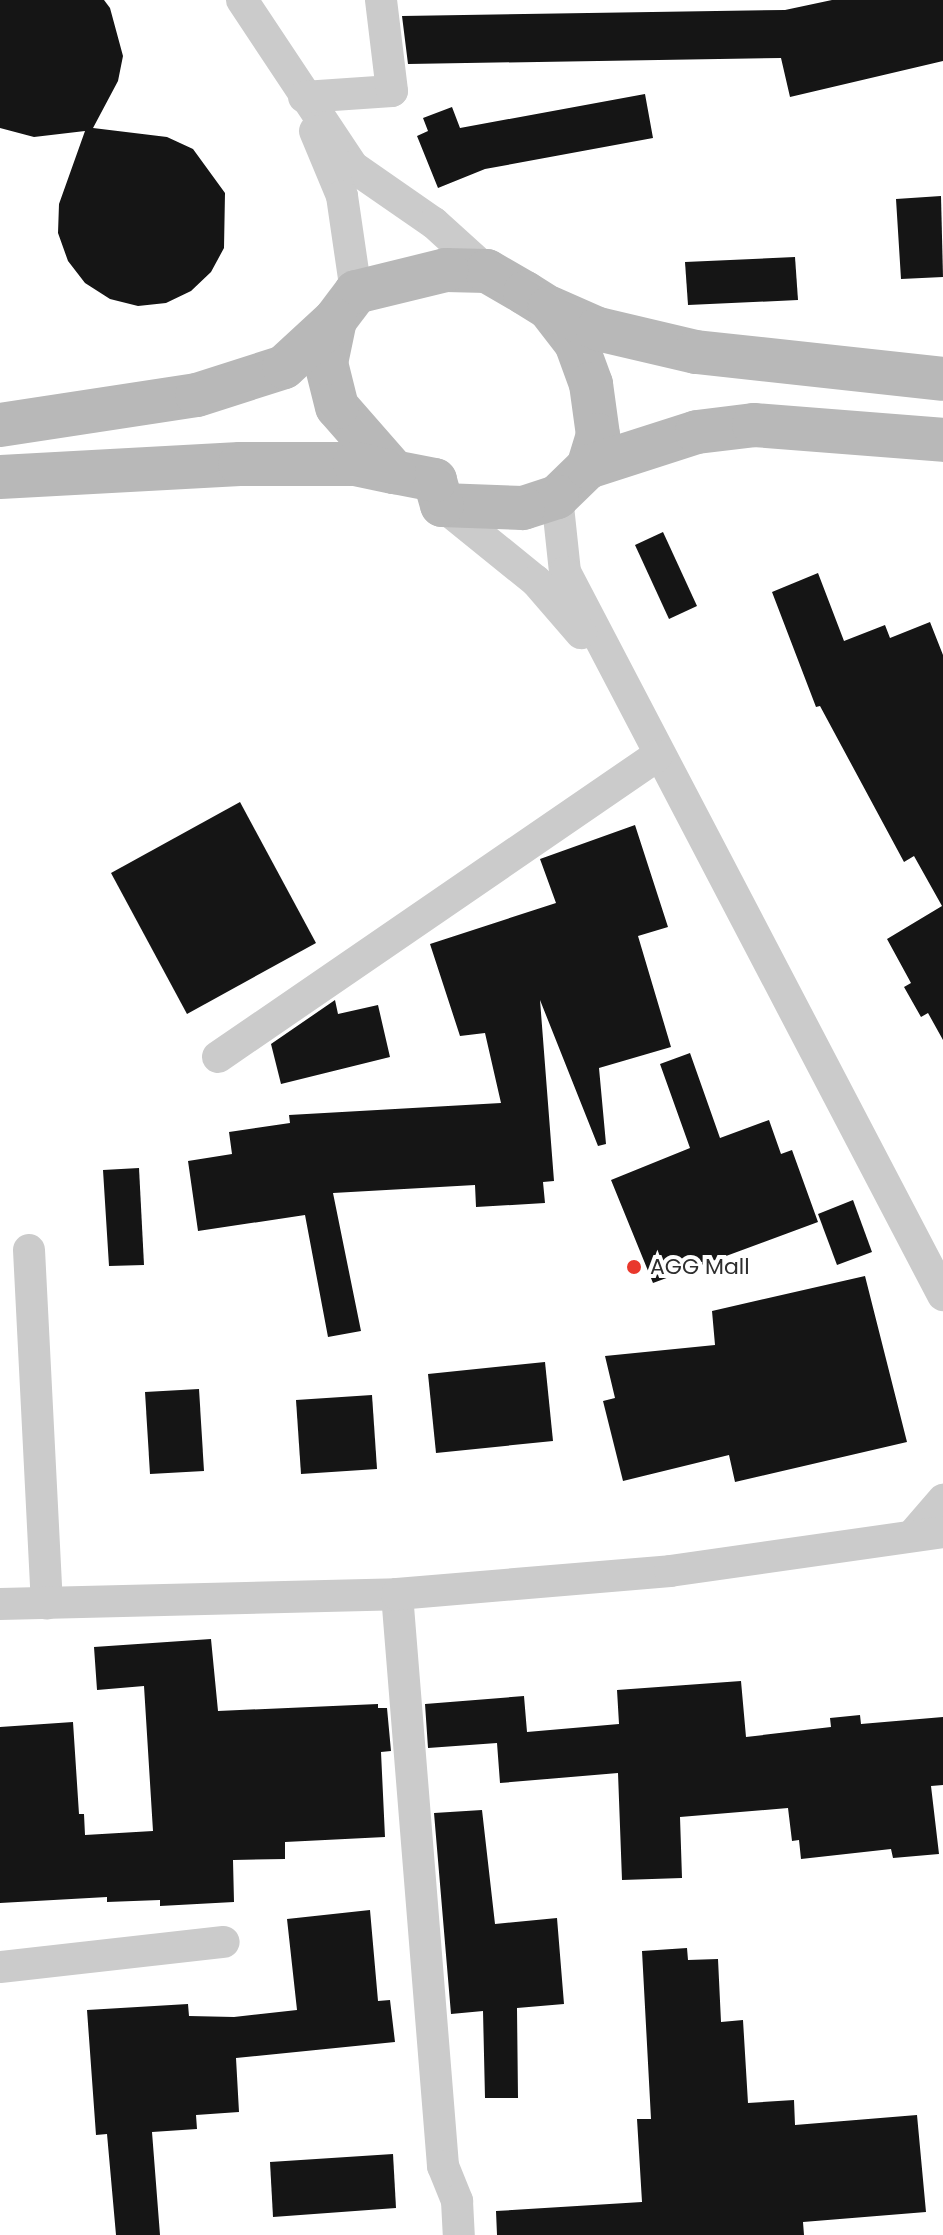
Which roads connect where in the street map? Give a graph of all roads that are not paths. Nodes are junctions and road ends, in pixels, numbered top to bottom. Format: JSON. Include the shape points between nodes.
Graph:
{"nodes":[{"id":1,"x":242,"y":0,"type":"edge"},
{"id":2,"x":381,"y":0,"type":"edge"},
{"id":3,"x":304,"y":97,"type":"junction"},
{"id":4,"x":487,"y":271,"type":"junction"},
{"id":5,"x":346,"y":306,"type":"junction"},
{"id":6,"x":549,"y":308,"type":"junction"},
{"id":7,"x":943,"y":379,"type":"edge"},
{"id":8,"x":0,"y":425,"type":"edge"},
{"id":9,"x":943,"y":440,"type":"edge"},
{"id":10,"x":588,"y":467,"type":"junction"},
{"id":11,"x":394,"y":472,"type":"junction"},
{"id":12,"x":0,"y":477,"type":"edge"},
{"id":13,"x":557,"y":497,"type":"junction"},
{"id":14,"x":442,"y":505,"type":"junction"},
{"id":15,"x":627,"y":697,"type":"junction"},
{"id":16,"x":657,"y":756,"type":"junction"},
{"id":17,"x":218,"y":1057,"type":"dead end"},
{"id":18,"x":29,"y":1250,"type":"dead end"},
{"id":19,"x":939,"y":1277,"type":"edge"},
{"id":20,"x":943,"y":1500,"type":"edge"},
{"id":21,"x":927,"y":1534,"type":"edge"},
{"id":22,"x":397,"y":1594,"type":"junction"},
{"id":23,"x":0,"y":1604,"type":"edge"},
{"id":24,"x":47,"y":1604,"type":"junction"},
{"id":25,"x":224,"y":1942,"type":"dead end"},
{"id":26,"x":0,"y":1967,"type":"edge"},
{"id":27,"x":459,"y":2235,"type":"edge"}],
"edges":[{"from":1,"to":3,"type":"street"},
{"from":2,"to":3,"type":"street","via":[[392,91]]},
{"from":3,"to":4,"type":"street","via":[[353,167],[434,223]]},
{"from":3,"to":5,"type":"street","via":[[325,165],[342,196]]},
{"from":4,"to":5,"type":"main road","via":[[446,270]]},
{"from":4,"to":6,"type":"main road"},
{"from":5,"to":8,"type":"main road","via":[[284,367],[197,395]]},
{"from":5,"to":11,"type":"main road","via":[[326,363],[337,407]]},
{"from":6,"to":7,"type":"main road","via":[[598,329],[696,352]]},
{"from":6,"to":10,"type":"main road","via":[[576,343],[591,384],[598,435]]},
{"from":9,"to":10,"type":"main road","via":[[754,425],[697,432]]},
{"from":10,"to":13,"type":"main road"},
{"from":11,"to":12,"type":"main road","via":[[355,464],[240,464]]},
{"from":11,"to":14,"type":"main road","via":[[435,480]]},
{"from":13,"to":14,"type":"main road","via":[[523,508]]},
{"from":13,"to":15,"type":"street","via":[[565,572]]},
{"from":14,"to":15,"type":"street","via":[[536,581]]},
{"from":15,"to":16,"type":"street"},
{"from":16,"to":17,"type":"street"},
{"from":16,"to":19,"type":"street"},
{"from":18,"to":24,"type":"street"},
{"from":20,"to":21,"type":"street"},
{"from":21,"to":22,"type":"street","via":[[670,1571]]},
{"from":22,"to":24,"type":"street"},
{"from":22,"to":27,"type":"street","via":[[443,2166],[457,2201]]},
{"from":23,"to":24,"type":"street"},
{"from":25,"to":26,"type":"street"}]}
